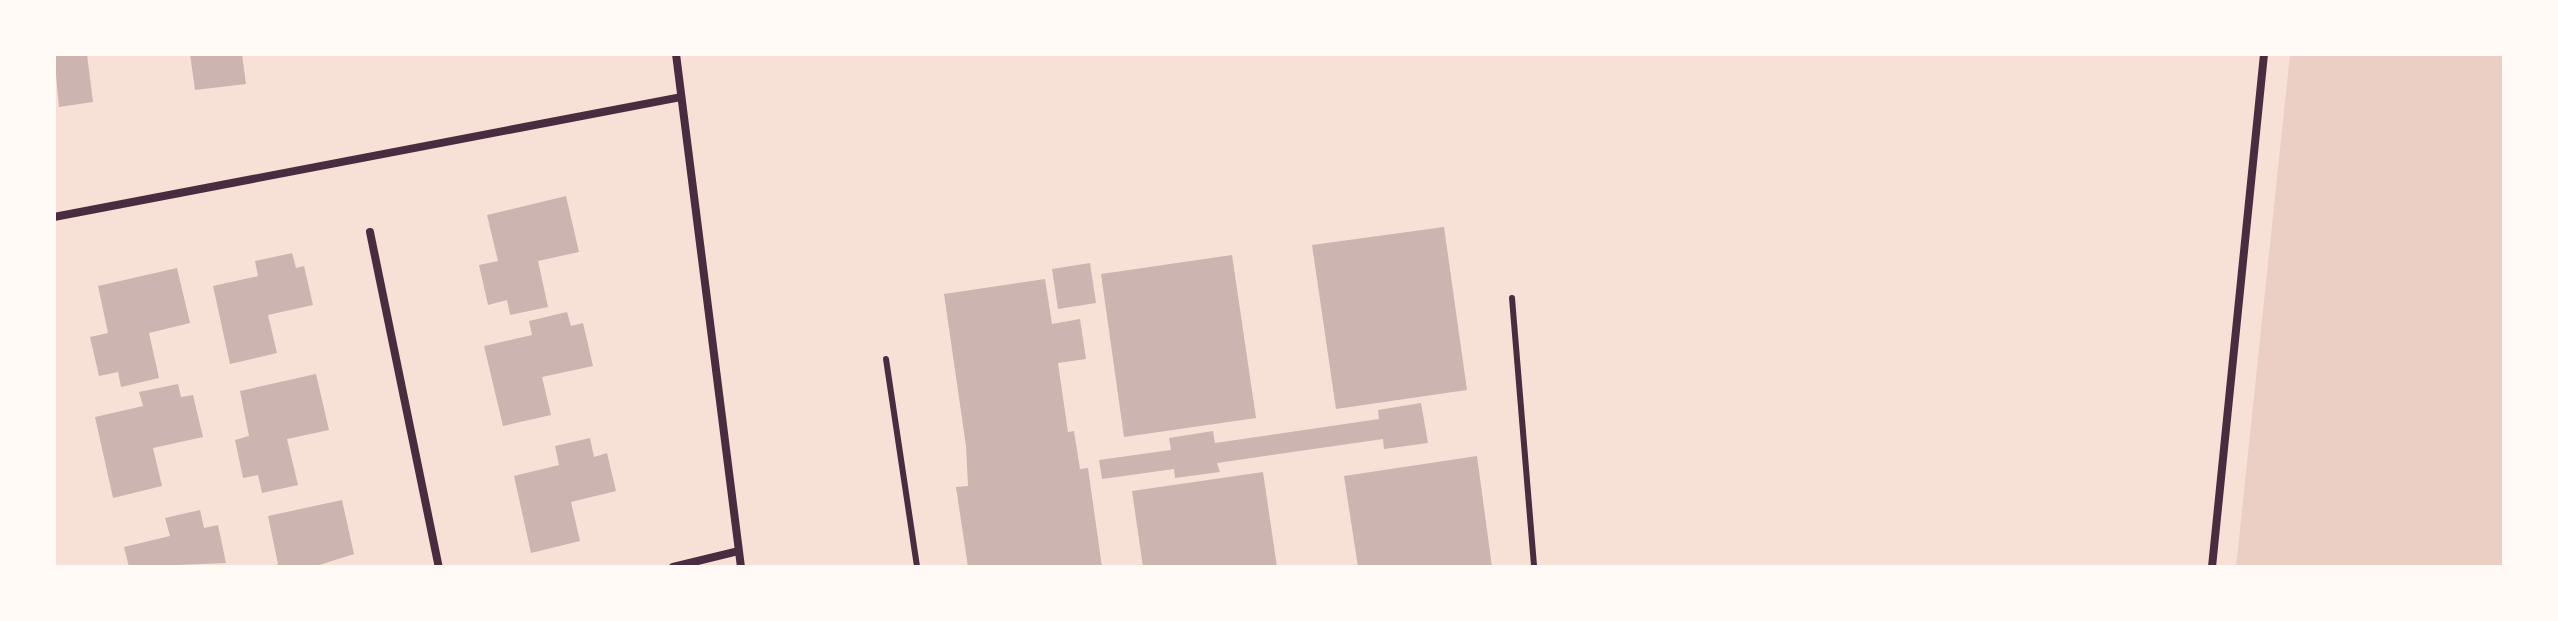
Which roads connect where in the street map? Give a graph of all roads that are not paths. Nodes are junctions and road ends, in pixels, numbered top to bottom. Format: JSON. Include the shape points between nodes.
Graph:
{"nodes":[{"id":1,"x":676,"y":54,"type":"edge"},
{"id":2,"x":2264,"y":54,"type":"edge"},
{"id":3,"x":681,"y":97,"type":"junction"},
{"id":4,"x":54,"y":217,"type":"edge"},
{"id":5,"x":370,"y":232,"type":"dead end"},
{"id":6,"x":1512,"y":298,"type":"dead end"},
{"id":7,"x":886,"y":359,"type":"dead end"},
{"id":8,"x":738,"y":551,"type":"junction"},
{"id":9,"x":439,"y":567,"type":"edge"},
{"id":10,"x":673,"y":567,"type":"edge"},
{"id":11,"x":741,"y":567,"type":"edge"},
{"id":12,"x":917,"y":567,"type":"edge"},
{"id":13,"x":1534,"y":567,"type":"edge"},
{"id":14,"x":2212,"y":567,"type":"edge"}],
"edges":[{"from":1,"to":3,"type":"street"},
{"from":2,"to":14,"type":"street"},
{"from":3,"to":4,"type":"street"},
{"from":3,"to":8,"type":"street"},
{"from":5,"to":9,"type":"street"},
{"from":6,"to":13,"type":"lane"},
{"from":7,"to":12,"type":"lane"},
{"from":8,"to":10,"type":"street"},
{"from":8,"to":11,"type":"street"}]}
